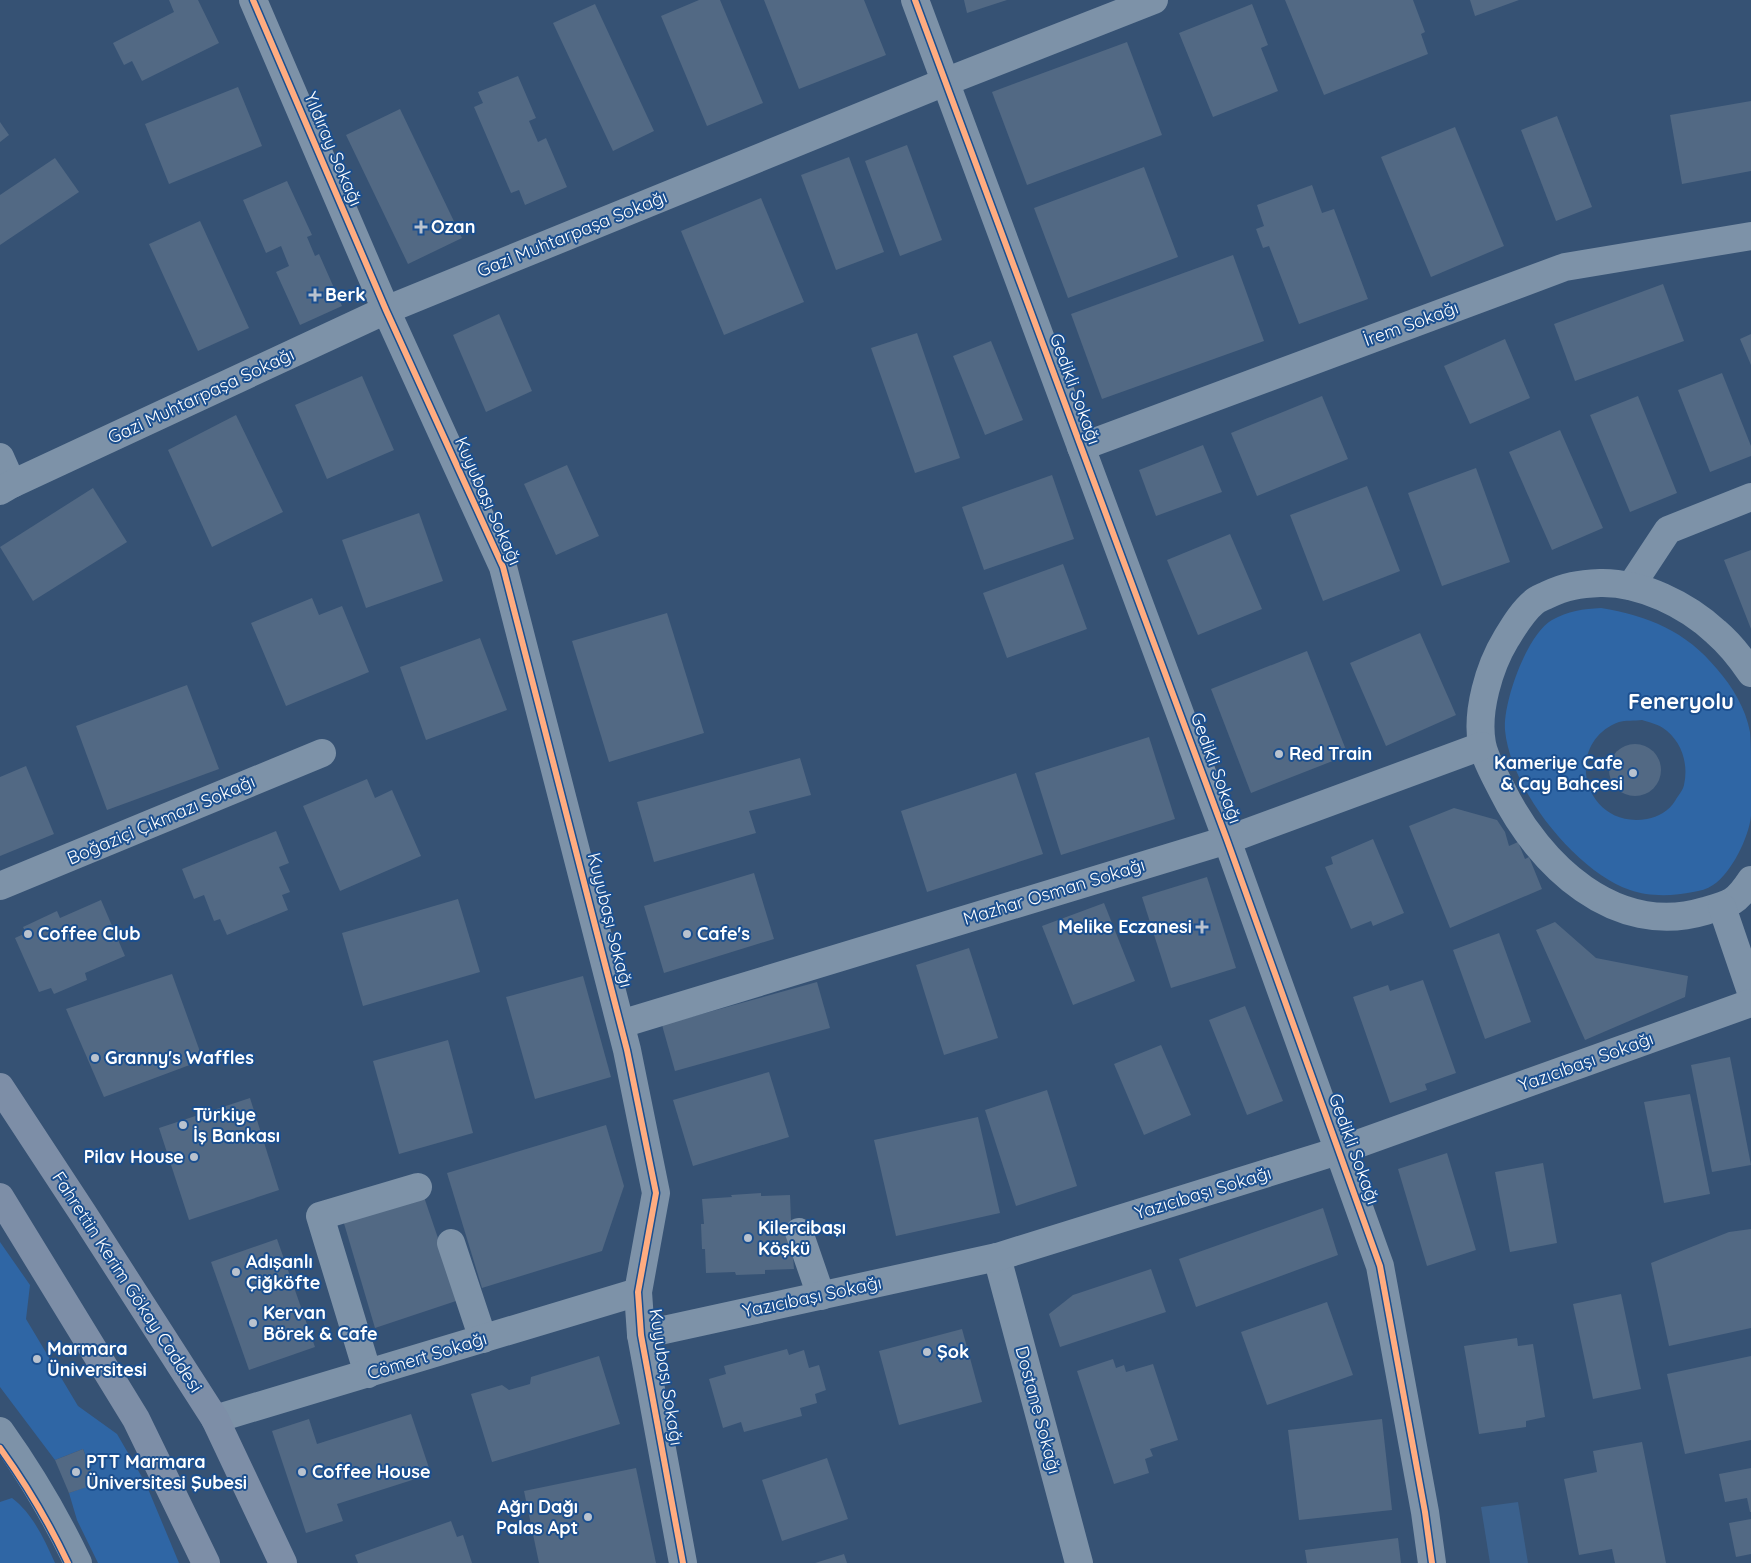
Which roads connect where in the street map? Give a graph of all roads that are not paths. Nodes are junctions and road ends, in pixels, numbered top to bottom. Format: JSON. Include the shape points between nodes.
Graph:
{"nodes":[{"id":1,"x":253,"y":0,"type":"edge"},
{"id":2,"x":915,"y":0,"type":"edge"},
{"id":3,"x":1154,"y":0,"type":"edge"},
{"id":4,"x":945,"y":82,"type":"junction"},
{"id":5,"x":1751,"y":236,"type":"edge"},
{"id":6,"x":386,"y":310,"type":"junction"},
{"id":7,"x":1081,"y":447,"type":"junction"},
{"id":8,"x":0,"y":457,"type":"edge"},
{"id":9,"x":6,"y":487,"type":"edge"},
{"id":10,"x":1751,"y":497,"type":"edge"},
{"id":11,"x":1630,"y":586,"type":"junction"},
{"id":12,"x":1751,"y":674,"type":"edge"},
{"id":13,"x":1482,"y":746,"type":"junction"},
{"id":14,"x":322,"y":753,"type":"dead end"},
{"id":15,"x":1227,"y":840,"type":"junction"},
{"id":16,"x":1751,"y":880,"type":"edge"},
{"id":17,"x":0,"y":886,"type":"edge"},
{"id":18,"x":1722,"y":907,"type":"junction"},
{"id":19,"x":1750,"y":1005,"type":"edge"},
{"id":20,"x":621,"y":1024,"type":"junction"},
{"id":21,"x":0,"y":1087,"type":"edge"},
{"id":22,"x":1338,"y":1151,"type":"junction"},
{"id":23,"x":418,"y":1187,"type":"dead end"},
{"id":24,"x":0,"y":1197,"type":"edge"},
{"id":25,"x":0,"y":1208,"type":"edge"},
{"id":26,"x":799,"y":1232,"type":"dead end"},
{"id":27,"x":22,"y":1234,"type":"junction"},
{"id":28,"x":451,"y":1243,"type":"dead end"},
{"id":29,"x":997,"y":1257,"type":"junction"},
{"id":30,"x":638,"y":1292,"type":"junction"},
{"id":31,"x":821,"y":1296,"type":"junction"},
{"id":32,"x":641,"y":1335,"type":"junction"},
{"id":33,"x":483,"y":1339,"type":"junction"},
{"id":34,"x":368,"y":1374,"type":"junction"},
{"id":35,"x":215,"y":1419,"type":"junction"},
{"id":36,"x":0,"y":1431,"type":"edge"},
{"id":37,"x":78,"y":1563,"type":"edge"},
{"id":38,"x":206,"y":1563,"type":"edge"},
{"id":39,"x":283,"y":1563,"type":"edge"},
{"id":40,"x":683,"y":1563,"type":"edge"},
{"id":41,"x":1079,"y":1563,"type":"edge"},
{"id":42,"x":1432,"y":1563,"type":"edge"}],
"edges":[{"from":1,"to":6,"type":"street","name":"Yıldıray Sokağı"},
{"from":2,"to":4,"type":"street","name":"Gedikli Sokağı"},
{"from":3,"to":4,"type":"street","name":"Gazi Muhtarpaşa Sokağı"},
{"from":4,"to":6,"type":"street","name":"Gazi Muhtarpaşa Sokağı"},
{"from":4,"to":7,"type":"street","name":"Gedikli Sokağı"},
{"from":5,"to":7,"type":"street","name":"İrem Sokağı","via":[[1565,267]]},
{"from":6,"to":9,"type":"street","name":"Gazi Muhtarpaşa Sokağı"},
{"from":6,"to":20,"type":"street","name":"Kuyubaşı Sokağı","via":[[503,567]]},
{"from":7,"to":15,"type":"street","name":"Gedikli Sokağı"},
{"from":8,"to":9,"type":"street"},
{"from":10,"to":11,"type":"street","via":[[1668,530]]},
{"from":11,"to":12,"type":"street","via":[[1691,612],[1716,631],[1738,654]]},
{"from":11,"to":13,"type":"street","via":[[1601,583],[1566,586],[1535,601],[1516,622],[1490,673],[1484,700]]},
{"from":13,"to":15,"type":"street","name":"Mazhar Osman Sokağı"},
{"from":13,"to":18,"type":"street","via":[[1495,778],[1522,826],[1539,848],[1579,886],[1598,899],[1624,911],[1651,915],[1679,916]]},
{"from":14,"to":17,"type":"street","name":"Boğaziçi Çıkmazı Sokağı"},
{"from":15,"to":20,"type":"street","name":"Mazhar Osman Sokağı"},
{"from":15,"to":22,"type":"street","name":"Gedikli Sokağı"},
{"from":16,"to":18,"type":"street","via":[[1744,891]]},
{"from":18,"to":19,"type":"street"},
{"from":19,"to":22,"type":"street","name":"Yazıcıbaşı Sokağı"},
{"from":20,"to":30,"type":"street","name":"Kuyubaşı Sokağı","via":[[656,1193]]},
{"from":21,"to":35,"type":"main road","name":"Fahrettin Kerim Gökay Caddesi"},
{"from":22,"to":29,"type":"street","name":"Yazıcıbaşı Sokağı"},
{"from":22,"to":42,"type":"street","name":"Gedikli Sokağı","via":[[1380,1266]]},
{"from":23,"to":34,"type":"street","via":[[320,1216]]},
{"from":24,"to":27,"type":"main road"},
{"from":25,"to":27,"type":"street"},
{"from":26,"to":31,"type":"street"},
{"from":27,"to":38,"type":"main road","via":[[136,1418]]},
{"from":28,"to":33,"type":"street"},
{"from":29,"to":31,"type":"street","name":"Yazıcıbaşı Sokağı"},
{"from":29,"to":41,"type":"street","name":"Dostane Sokağı"},
{"from":30,"to":32,"type":"street","name":"Kuyubaşı Sokağı"},
{"from":30,"to":33,"type":"street","name":"Cömert Sokağı"},
{"from":31,"to":32,"type":"street","name":"Yazıcıbaşı Sokağı"},
{"from":32,"to":40,"type":"street","name":"Kuyubaşı Sokağı"},
{"from":33,"to":34,"type":"street","name":"Cömert Sokağı"},
{"from":34,"to":35,"type":"street","name":"Cömert Sokağı"},
{"from":35,"to":39,"type":"main road","name":"Fahrettin Kerim Gökay Caddesi"},
{"from":36,"to":37,"type":"street","via":[[23,1462]]}]}
